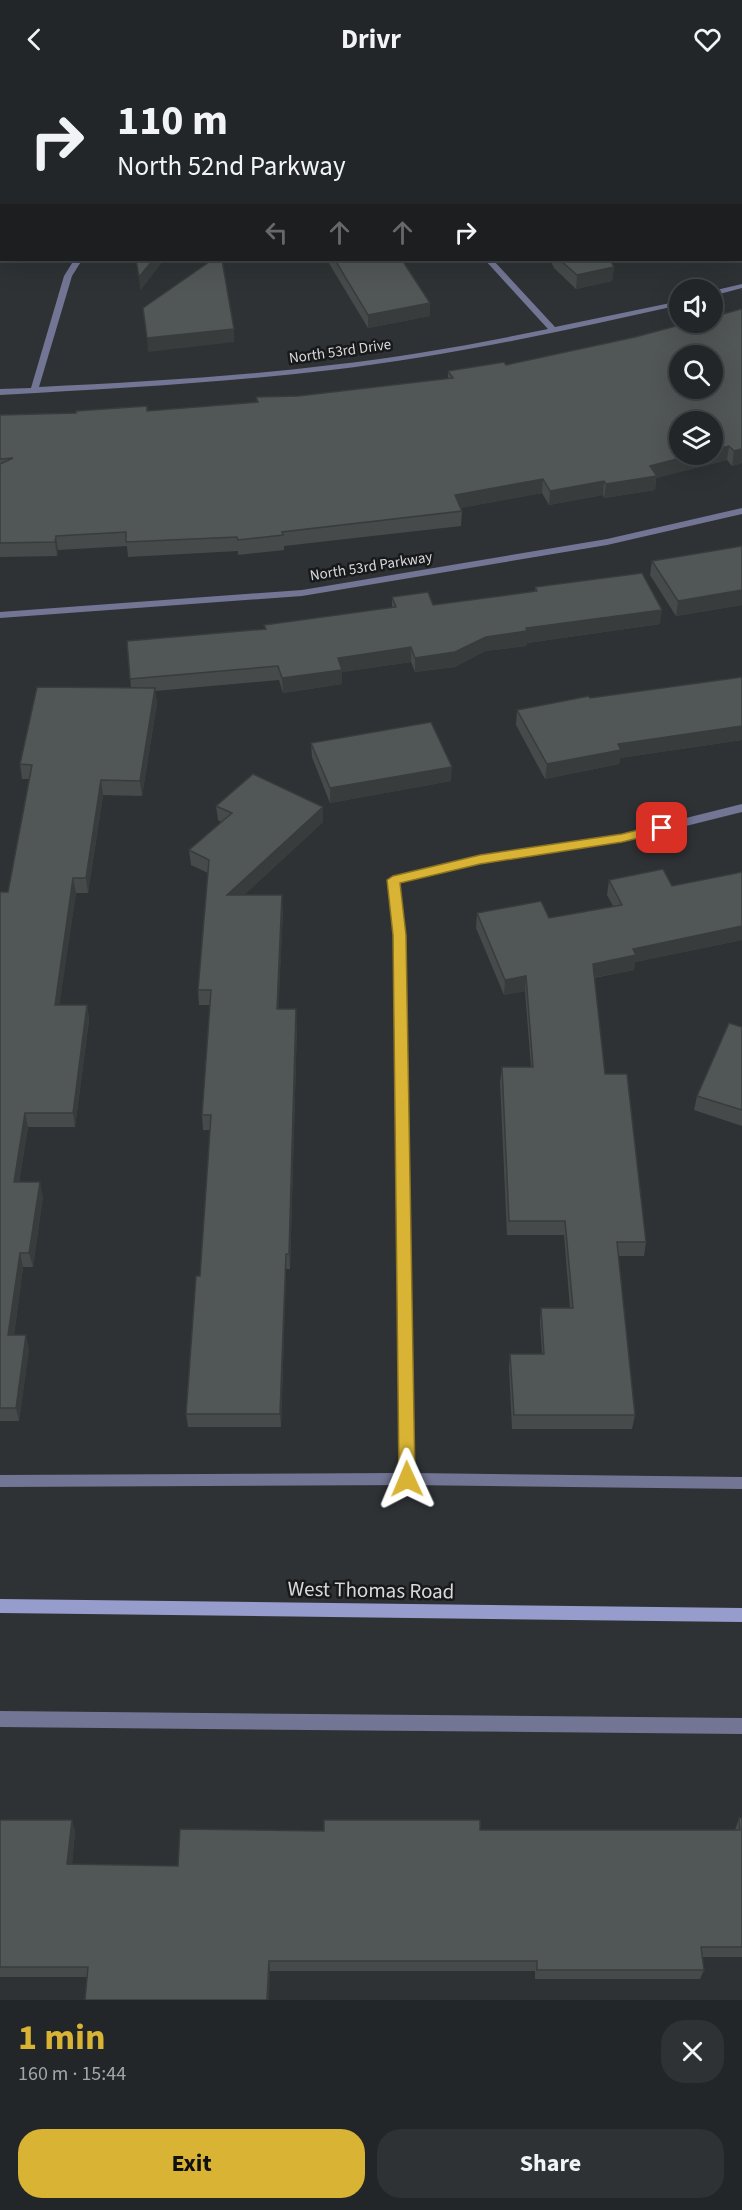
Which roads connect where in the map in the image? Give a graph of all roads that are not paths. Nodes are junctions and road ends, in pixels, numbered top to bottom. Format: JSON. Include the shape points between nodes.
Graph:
{"nodes":[{"id":1,"x":77,"y":261,"type":"edge"},
{"id":2,"x":490,"y":261,"type":"edge"},
{"id":3,"x":742,"y":286,"type":"edge"},
{"id":4,"x":723,"y":291,"type":"edge"},
{"id":5,"x":669,"y":305,"type":"edge"},
{"id":6,"x":554,"y":331,"type":"junction"},
{"id":7,"x":34,"y":391,"type":"junction"},
{"id":8,"x":0,"y":393,"type":"edge"},
{"id":9,"x":742,"y":511,"type":"edge"},
{"id":10,"x":0,"y":615,"type":"edge"},
{"id":11,"x":742,"y":808,"type":"edge"},
{"id":12,"x":407,"y":1479,"type":"junction"},
{"id":13,"x":0,"y":1481,"type":"edge"},
{"id":14,"x":742,"y":1483,"type":"edge"},
{"id":15,"x":0,"y":1606,"type":"edge"},
{"id":16,"x":742,"y":1615,"type":"edge"},
{"id":17,"x":0,"y":1719,"type":"edge"},
{"id":18,"x":742,"y":1725,"type":"edge"}],
"edges":[{"from":1,"to":7,"type":"street","via":[[68,276]]},
{"from":2,"to":6,"type":"street"},
{"from":3,"to":4,"type":"street"},
{"from":5,"to":6,"type":"street","name":"North 53rd Drive"},
{"from":6,"to":7,"type":"street","name":"North 53rd Drive","via":[[283,373]]},
{"from":7,"to":8,"type":"street","name":"North 53rd Drive"},
{"from":9,"to":10,"type":"street","name":"North 53rd Parkway","via":[[607,542],[302,593]]},
{"from":11,"to":12,"type":"street","via":[[622,838],[480,860],[393,880],[400,935]]},
{"from":12,"to":13,"type":"street"},
{"from":12,"to":14,"type":"street"},
{"from":15,"to":16,"type":"main road","name":"West Thomas Road"},
{"from":17,"to":18,"type":"street"}]}
